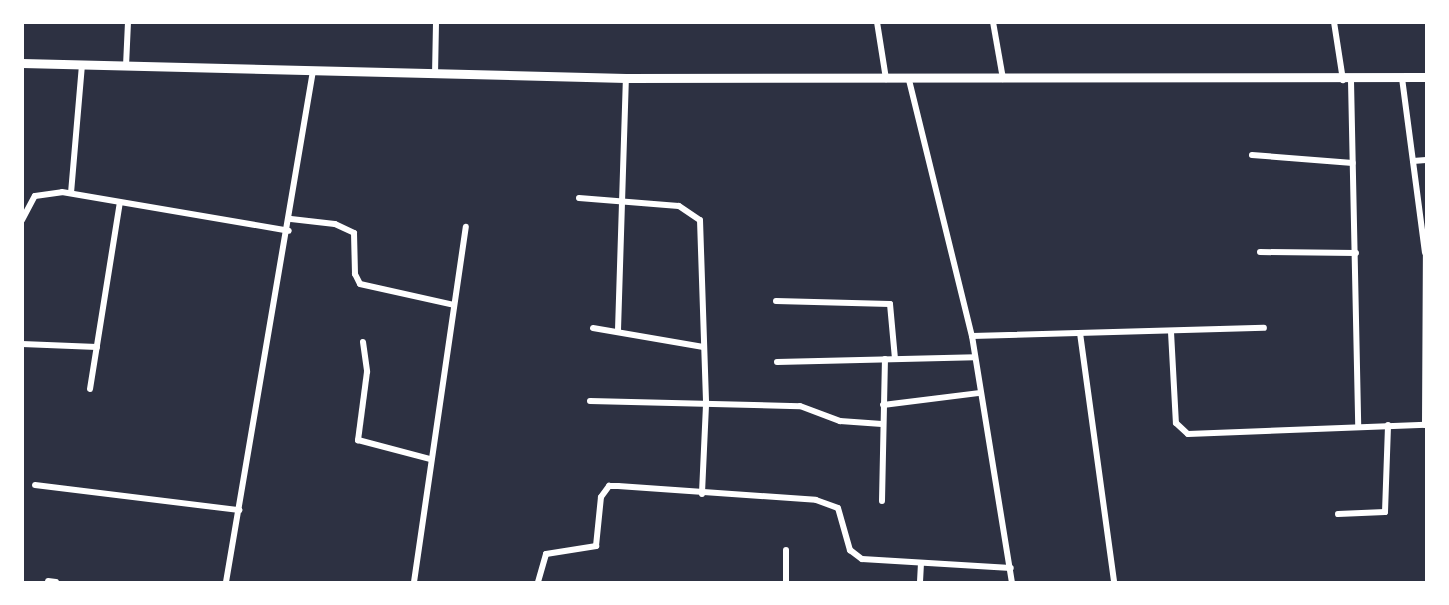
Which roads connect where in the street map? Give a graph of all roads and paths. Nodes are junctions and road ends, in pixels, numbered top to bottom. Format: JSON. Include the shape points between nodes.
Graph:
{"nodes":[{"id":1,"x":128,"y":22,"type":"edge"},
{"id":2,"x":436,"y":22,"type":"edge"},
{"id":3,"x":877,"y":22,"type":"edge"},
{"id":4,"x":993,"y":22,"type":"edge"},
{"id":5,"x":1334,"y":22,"type":"edge"},
{"id":6,"x":22,"y":63,"type":"edge"},
{"id":7,"x":82,"y":65,"type":"junction"},
{"id":8,"x":126,"y":66,"type":"junction"},
{"id":9,"x":313,"y":71,"type":"junction"},
{"id":10,"x":435,"y":75,"type":"junction"},
{"id":11,"x":1426,"y":77,"type":"edge"},
{"id":12,"x":626,"y":78,"type":"junction"},
{"id":13,"x":1402,"y":78,"type":"junction"},
{"id":14,"x":1003,"y":79,"type":"junction"},
{"id":15,"x":886,"y":80,"type":"junction"},
{"id":16,"x":909,"y":80,"type":"junction"},
{"id":17,"x":1347,"y":81,"type":"junction"},
{"id":18,"x":1252,"y":155,"type":"dead end"},
{"id":19,"x":1426,"y":160,"type":"edge"},
{"id":20,"x":1413,"y":161,"type":"junction"},
{"id":21,"x":1353,"y":163,"type":"junction"},
{"id":22,"x":71,"y":193,"type":"junction"},
{"id":23,"x":579,"y":198,"type":"dead end"},
{"id":24,"x":120,"y":202,"type":"junction"},
{"id":25,"x":623,"y":202,"type":"junction"},
{"id":26,"x":291,"y":219,"type":"junction"},
{"id":27,"x":22,"y":220,"type":"edge"},
{"id":28,"x":466,"y":227,"type":"dead end"},
{"id":29,"x":289,"y":231,"type":"junction"},
{"id":30,"x":1260,"y":252,"type":"dead end"},
{"id":31,"x":1426,"y":252,"type":"edge"},
{"id":32,"x":1356,"y":253,"type":"junction"},
{"id":33,"x":777,"y":301,"type":"dead end"},
{"id":34,"x":454,"y":305,"type":"junction"},
{"id":35,"x":593,"y":328,"type":"dead end"},
{"id":36,"x":1264,"y":328,"type":"dead end"},
{"id":37,"x":618,"y":330,"type":"junction"},
{"id":38,"x":1171,"y":332,"type":"junction"},
{"id":39,"x":1080,"y":333,"type":"junction"},
{"id":40,"x":972,"y":336,"type":"junction"},
{"id":41,"x":363,"y":342,"type":"dead end"},
{"id":42,"x":22,"y":344,"type":"edge"},
{"id":43,"x":97,"y":346,"type":"junction"},
{"id":44,"x":703,"y":347,"type":"junction"},
{"id":45,"x":975,"y":357,"type":"junction"},
{"id":46,"x":885,"y":359,"type":"junction"},
{"id":47,"x":895,"y":359,"type":"junction"},
{"id":48,"x":777,"y":362,"type":"dead end"},
{"id":49,"x":90,"y":389,"type":"dead end"},
{"id":50,"x":980,"y":393,"type":"junction"},
{"id":51,"x":590,"y":401,"type":"dead end"},
{"id":52,"x":706,"y":405,"type":"junction"},
{"id":53,"x":883,"y":405,"type":"junction"},
{"id":54,"x":882,"y":424,"type":"junction"},
{"id":55,"x":1388,"y":425,"type":"junction"},
{"id":56,"x":1426,"y":425,"type":"edge"},
{"id":57,"x":1358,"y":426,"type":"junction"},
{"id":58,"x":430,"y":459,"type":"junction"},
{"id":59,"x":35,"y":485,"type":"dead end"},
{"id":60,"x":702,"y":494,"type":"junction"},
{"id":61,"x":882,"y":501,"type":"dead end"},
{"id":62,"x":239,"y":510,"type":"junction"},
{"id":63,"x":1338,"y":514,"type":"dead end"},
{"id":64,"x":786,"y":550,"type":"dead end"},
{"id":65,"x":921,"y":564,"type":"junction"},
{"id":66,"x":1011,"y":568,"type":"junction"},
{"id":67,"x":48,"y":581,"type":"edge"},
{"id":68,"x":56,"y":582,"type":"edge"},
{"id":69,"x":226,"y":582,"type":"edge"},
{"id":70,"x":414,"y":582,"type":"edge"},
{"id":71,"x":538,"y":582,"type":"edge"},
{"id":72,"x":786,"y":582,"type":"edge"},
{"id":73,"x":920,"y":582,"type":"edge"},
{"id":74,"x":1012,"y":582,"type":"edge"},
{"id":75,"x":1114,"y":582,"type":"edge"}],
"edges":[{"from":1,"to":8,"type":"street"},
{"from":2,"to":10,"type":"street"},
{"from":3,"to":15,"type":"street"},
{"from":4,"to":14,"type":"street"},
{"from":5,"to":17,"type":"street"},
{"from":6,"to":7,"type":"main road"},
{"from":7,"to":8,"type":"main road"},
{"from":7,"to":22,"type":"street"},
{"from":8,"to":9,"type":"main road"},
{"from":9,"to":10,"type":"main road"},
{"from":9,"to":26,"type":"street"},
{"from":10,"to":12,"type":"main road"},
{"from":11,"to":13,"type":"main road"},
{"from":12,"to":15,"type":"main road"},
{"from":12,"to":25,"type":"street"},
{"from":13,"to":17,"type":"main road"},
{"from":13,"to":20,"type":"street"},
{"from":14,"to":16,"type":"main road"},
{"from":14,"to":17,"type":"main road"},
{"from":15,"to":16,"type":"main road"},
{"from":16,"to":40,"type":"street"},
{"from":17,"to":21,"type":"street"},
{"from":18,"to":21,"type":"street"},
{"from":19,"to":20,"type":"street"},
{"from":20,"to":31,"type":"street"},
{"from":21,"to":32,"type":"street"},
{"from":22,"to":24,"type":"street"},
{"from":22,"to":27,"type":"street","via":[[35,196]]},
{"from":23,"to":25,"type":"street"},
{"from":24,"to":29,"type":"street"},
{"from":24,"to":43,"type":"street"},
{"from":25,"to":37,"type":"street"},
{"from":25,"to":44,"type":"street","via":[[697,213]]},
{"from":26,"to":29,"type":"street"},
{"from":26,"to":34,"type":"street","via":[[335,224],[354,232],[355,274],[360,284]]},
{"from":28,"to":34,"type":"street"},
{"from":29,"to":62,"type":"street"},
{"from":30,"to":32,"type":"street"},
{"from":31,"to":56,"type":"street"},
{"from":32,"to":57,"type":"street"},
{"from":33,"to":47,"type":"street","via":[[890,304]]},
{"from":34,"to":58,"type":"street"},
{"from":35,"to":37,"type":"street"},
{"from":36,"to":38,"type":"street"},
{"from":37,"to":44,"type":"street"},
{"from":38,"to":39,"type":"street"},
{"from":38,"to":57,"type":"street","via":[[1176,423],[1188,434]]},
{"from":39,"to":40,"type":"street"},
{"from":39,"to":75,"type":"street"},
{"from":40,"to":45,"type":"street"},
{"from":41,"to":58,"type":"street","via":[[368,372],[358,440]]},
{"from":42,"to":43,"type":"street"},
{"from":43,"to":49,"type":"street"},
{"from":44,"to":52,"type":"street"},
{"from":45,"to":47,"type":"street"},
{"from":45,"to":50,"type":"street"},
{"from":46,"to":47,"type":"street"},
{"from":46,"to":48,"type":"street"},
{"from":46,"to":53,"type":"street"},
{"from":50,"to":53,"type":"street"},
{"from":50,"to":66,"type":"street"},
{"from":51,"to":52,"type":"street"},
{"from":52,"to":54,"type":"street","via":[[800,406],[840,421]]},
{"from":52,"to":60,"type":"street"},
{"from":53,"to":54,"type":"street"},
{"from":54,"to":61,"type":"street"},
{"from":55,"to":56,"type":"street"},
{"from":55,"to":57,"type":"street"},
{"from":55,"to":63,"type":"street","via":[[1385,512]]},
{"from":58,"to":70,"type":"street"},
{"from":59,"to":62,"type":"street"},
{"from":60,"to":65,"type":"street","via":[[828,503],[844,517],[854,556]]},
{"from":60,"to":71,"type":"street","via":[[609,486],[601,497],[596,546],[546,554]]},
{"from":62,"to":69,"type":"street"},
{"from":64,"to":72,"type":"street"},
{"from":65,"to":66,"type":"street"},
{"from":65,"to":73,"type":"street"},
{"from":66,"to":74,"type":"street"},
{"from":67,"to":68,"type":"street"}]}
